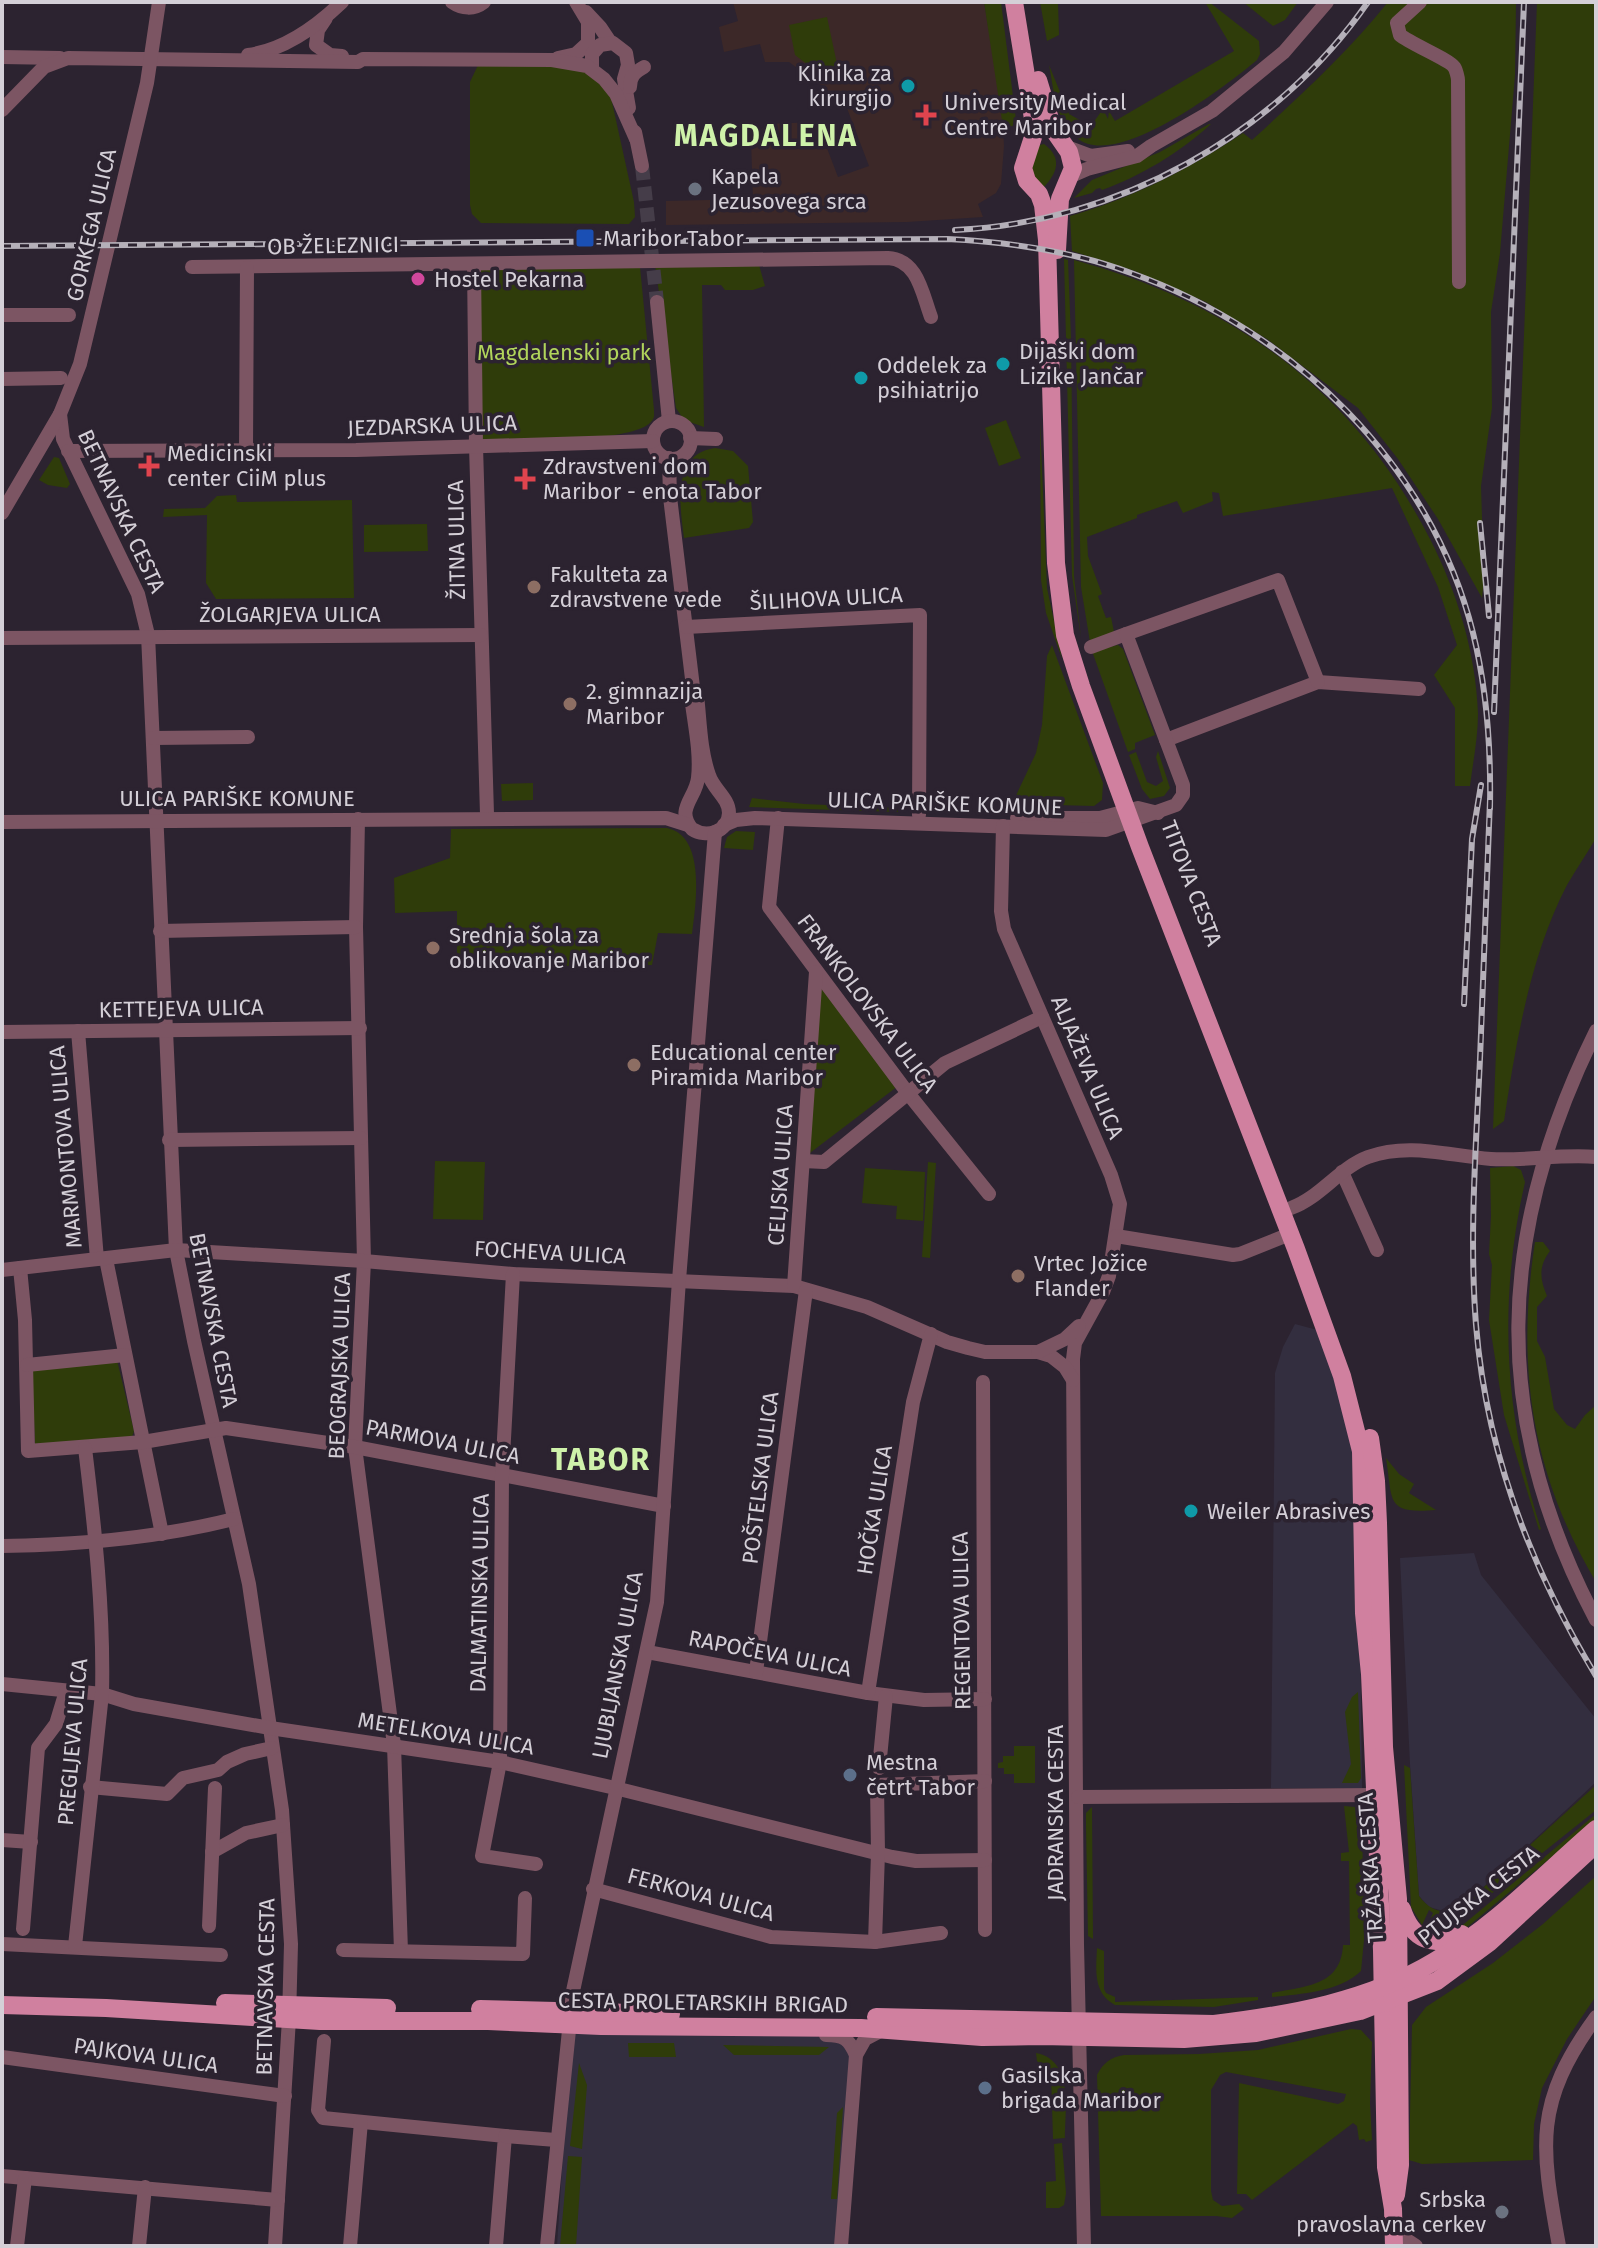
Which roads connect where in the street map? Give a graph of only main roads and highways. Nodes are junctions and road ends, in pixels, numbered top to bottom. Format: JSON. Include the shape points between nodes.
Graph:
{"nodes":[{"id":1,"x":1014,"y":2,"type":"edge"},
{"id":2,"x":1025,"y":2,"type":"edge"},
{"id":3,"x":1034,"y":90,"type":"junction"},
{"id":4,"x":1051,"y":144,"type":"junction"},
{"id":5,"x":1056,"y":188,"type":"junction"},
{"id":6,"x":1052,"y":244,"type":"junction"},
{"id":7,"x":1139,"y":814,"type":"junction"},
{"id":8,"x":1371,"y":1524,"type":"junction"},
{"id":9,"x":1596,"y":1829,"type":"edge"},
{"id":10,"x":1596,"y":1844,"type":"edge"},
{"id":11,"x":1398,"y":1899,"type":"junction"},
{"id":12,"x":1486,"y":1925,"type":"junction"},
{"id":13,"x":1390,"y":1991,"type":"junction"},
{"id":14,"x":2,"y":1992,"type":"edge"},
{"id":15,"x":2,"y":2005,"type":"edge"},
{"id":16,"x":290,"y":2011,"type":"junction"},
{"id":17,"x":569,"y":2018,"type":"junction"},
{"id":18,"x":1079,"y":2029,"type":"junction"},
{"id":19,"x":1394,"y":2246,"type":"edge"}],
"edges":[{"from":1,"to":3,"type":"main road"},
{"from":2,"to":3,"type":"main road"},
{"from":3,"to":4,"type":"main road"},
{"from":3,"to":4,"type":"main road","via":[[1026,95],[1028,132]]},
{"from":4,"to":5,"type":"main road"},
{"from":4,"to":5,"type":"main road","via":[[1025,157],[1023,168],[1030,186]]},
{"from":4,"to":6,"type":"main road","via":[[1018,154],[1017,174]]},
{"from":5,"to":6,"type":"main road"},
{"from":6,"to":7,"type":"main road","name":"TITOVA CESTA","via":[[1069,597],[1086,669]]},
{"from":7,"to":8,"type":"main road","name":"TITOVA CESTA","via":[[1342,1376],[1356,1425]]},
{"from":7,"to":8,"type":"main road","name":"TITOVA CESTA","via":[[1333,1316],[1372,1447]]},
{"from":8,"to":11,"type":"main road","name":"TRŽAŠKA CESTA"},
{"from":8,"to":13,"type":"main road","name":"TRŽAŠKA CESTA","via":[[1364,1613]]},
{"from":9,"to":12,"type":"main road","name":"PTUJSKA CESTA"},
{"from":10,"to":13,"type":"main road","name":"PTUJSKA CESTA","via":[[1458,1968],[1430,1985]]},
{"from":11,"to":12,"type":"main road","via":[[1411,1929],[1429,1940],[1448,1941]]},
{"from":11,"to":13,"type":"main road","name":"TRŽAŠKA CESTA"},
{"from":12,"to":13,"type":"main road","name":"PTUJSKA CESTA"},
{"from":13,"to":18,"type":"main road","name":"CESTA PROLETARSKIH BRIGAD","via":[[1295,2026],[1256,2033],[1184,2039]]},
{"from":13,"to":19,"type":"main road","name":"TRŽAŠKA CESTA","via":[[1400,2165]]},
{"from":14,"to":16,"type":"main road","name":"CESTA PROLETARSKIH BRIGAD"},
{"from":15,"to":16,"type":"main road","name":"CESTA PROLETARSKIH BRIGAD"},
{"from":16,"to":17,"type":"main road","name":"CESTA PROLETARSKIH BRIGAD"},
{"from":17,"to":18,"type":"main road","name":"CESTA PROLETARSKIH BRIGAD"},
{"from":17,"to":18,"type":"main road","name":"CESTA PROLETARSKIH BRIGAD","via":[[982,2037]]}]}
